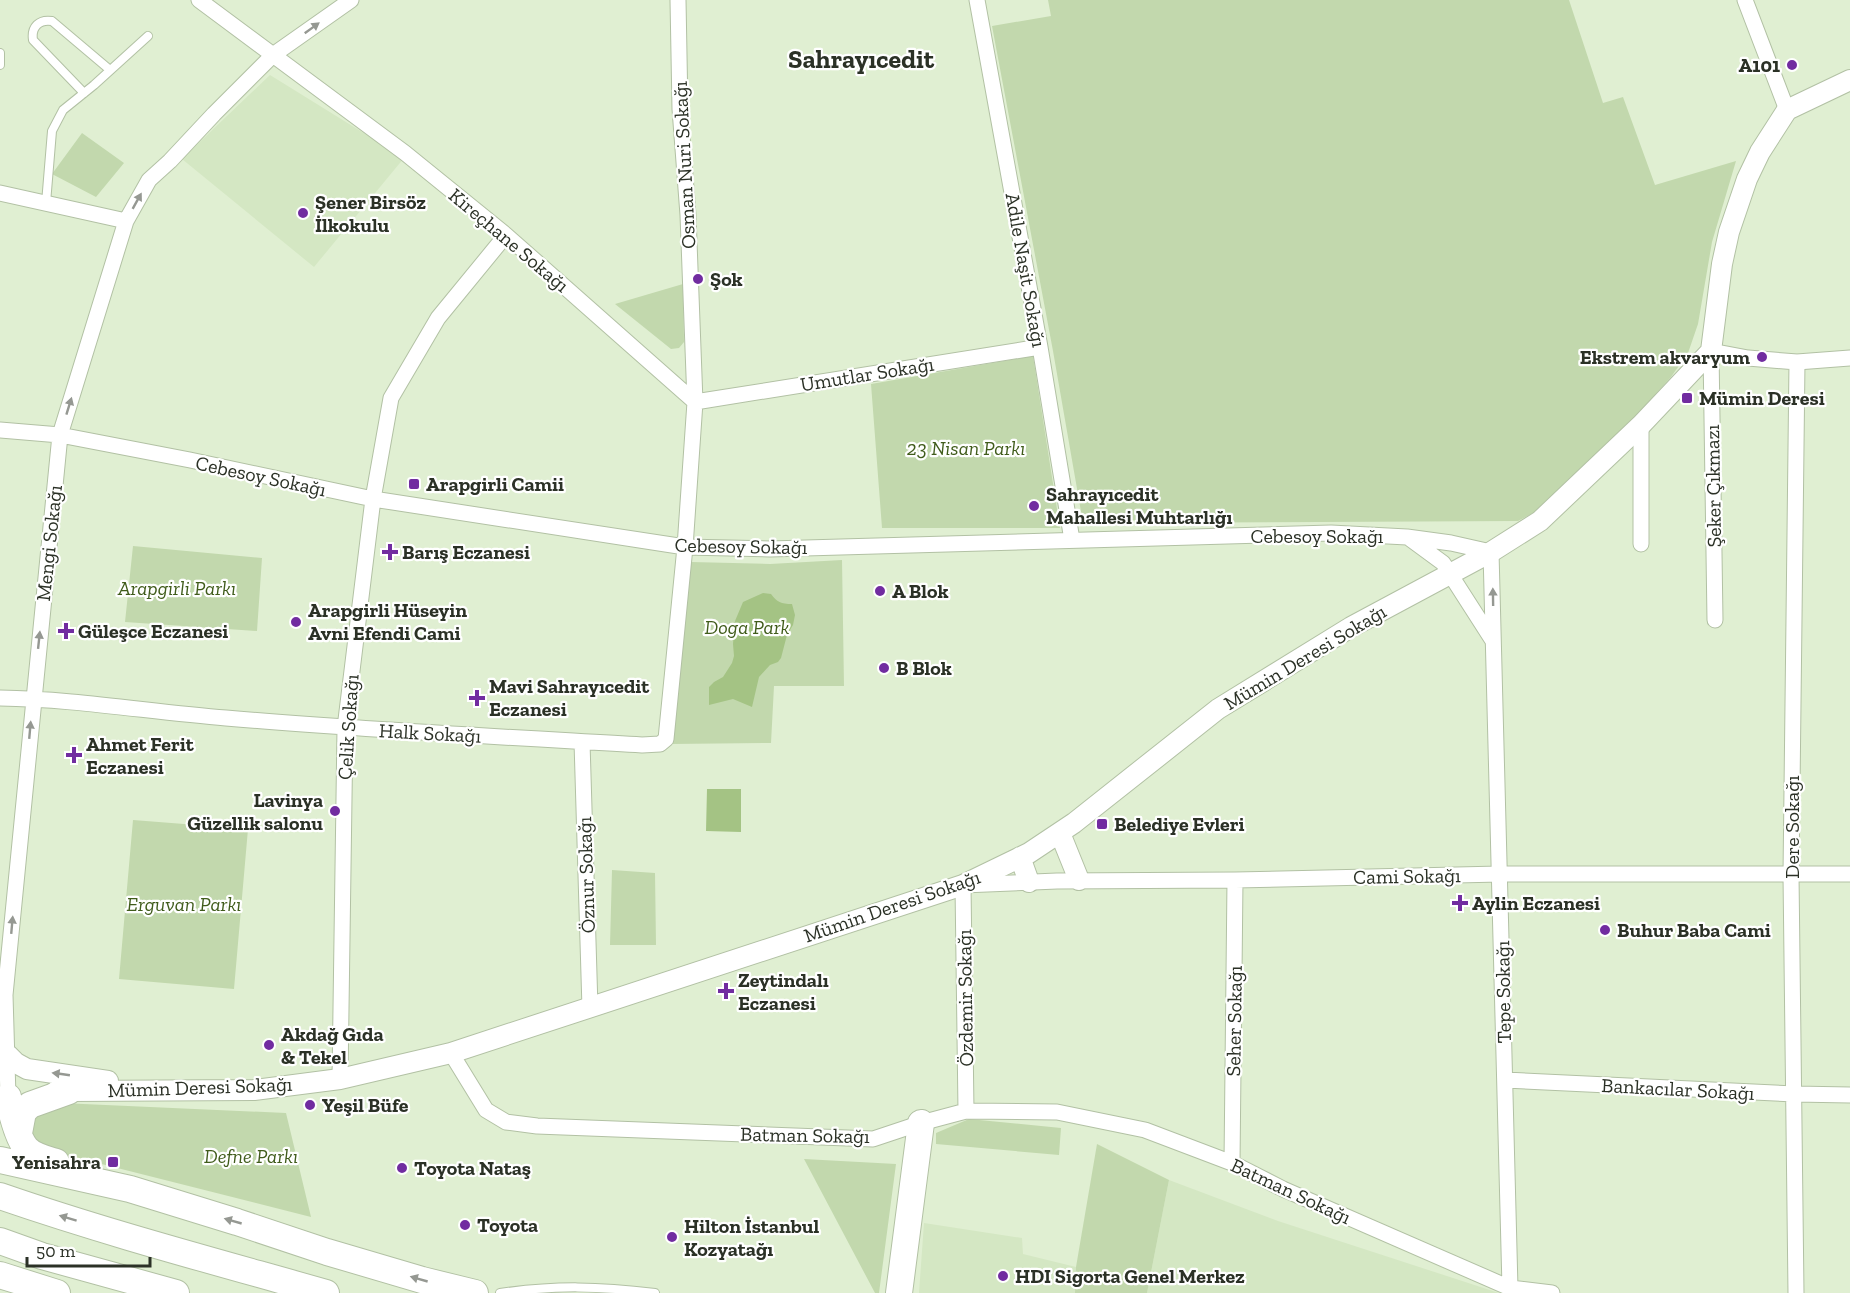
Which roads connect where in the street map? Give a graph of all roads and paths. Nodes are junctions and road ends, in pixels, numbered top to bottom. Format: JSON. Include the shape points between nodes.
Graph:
{"nodes":[{"id":1,"x":199,"y":0,"type":"edge"},
{"id":2,"x":351,"y":0,"type":"edge"},
{"id":3,"x":678,"y":0,"type":"edge"},
{"id":4,"x":977,"y":0,"type":"edge"},
{"id":5,"x":1745,"y":0,"type":"edge"},
{"id":6,"x":148,"y":36,"type":"dead end"},
{"id":7,"x":0,"y":53,"type":"edge"},
{"id":8,"x":273,"y":56,"type":"junction"},
{"id":9,"x":0,"y":65,"type":"edge"},
{"id":10,"x":111,"y":70,"type":"junction"},
{"id":11,"x":1850,"y":80,"type":"edge"},
{"id":12,"x":84,"y":93,"type":"junction"},
{"id":13,"x":1787,"y":110,"type":"junction"},
{"id":14,"x":0,"y":193,"type":"edge"},
{"id":15,"x":46,"y":203,"type":"junction"},
{"id":16,"x":126,"y":221,"type":"junction"},
{"id":17,"x":506,"y":235,"type":"junction"},
{"id":18,"x":1040,"y":347,"type":"junction"},
{"id":19,"x":1712,"y":351,"type":"junction"},
{"id":20,"x":1850,"y":358,"type":"edge"},
{"id":21,"x":1797,"y":362,"type":"junction"},
{"id":22,"x":695,"y":402,"type":"junction"},
{"id":23,"x":1641,"y":425,"type":"junction"},
{"id":24,"x":0,"y":430,"type":"edge"},
{"id":25,"x":60,"y":435,"type":"junction"},
{"id":26,"x":373,"y":499,"type":"junction"},
{"id":27,"x":1407,"y":537,"type":"junction"},
{"id":28,"x":1072,"y":540,"type":"junction"},
{"id":29,"x":1451,"y":543,"type":"junction"},
{"id":30,"x":1641,"y":544,"type":"dead end"},
{"id":31,"x":685,"y":547,"type":"junction"},
{"id":32,"x":1491,"y":552,"type":"junction"},
{"id":33,"x":1447,"y":568,"type":"junction"},
{"id":34,"x":1715,"y":620,"type":"dead end"},
{"id":35,"x":1494,"y":642,"type":"junction"},
{"id":36,"x":0,"y":698,"type":"edge"},
{"id":37,"x":33,"y":698,"type":"junction"},
{"id":38,"x":345,"y":728,"type":"junction"},
{"id":39,"x":582,"y":741,"type":"junction"},
{"id":40,"x":1060,"y":833,"type":"junction"},
{"id":41,"x":1020,"y":858,"type":"junction"},
{"id":42,"x":1500,"y":874,"type":"junction"},
{"id":43,"x":1791,"y":874,"type":"junction"},
{"id":44,"x":1850,"y":874,"type":"edge"},
{"id":45,"x":1079,"y":880,"type":"junction"},
{"id":46,"x":1235,"y":880,"type":"junction"},
{"id":47,"x":1029,"y":882,"type":"junction"},
{"id":48,"x":963,"y":885,"type":"junction"},
{"id":49,"x":590,"y":1008,"type":"junction"},
{"id":50,"x":5,"y":1050,"type":"edge"},
{"id":51,"x":451,"y":1053,"type":"junction"},
{"id":52,"x":340,"y":1079,"type":"junction"},
{"id":53,"x":1505,"y":1080,"type":"junction"},
{"id":54,"x":69,"y":1091,"type":"junction"},
{"id":55,"x":182,"y":1091,"type":"junction"},
{"id":56,"x":4,"y":1094,"type":"edge"},
{"id":57,"x":1795,"y":1094,"type":"junction"},
{"id":58,"x":1850,"y":1095,"type":"edge"},
{"id":59,"x":966,"y":1111,"type":"junction"},
{"id":60,"x":916,"y":1125,"type":"junction"},
{"id":61,"x":19,"y":1133,"type":"junction"},
{"id":62,"x":0,"y":1160,"type":"edge"},
{"id":63,"x":1232,"y":1163,"type":"junction"},
{"id":64,"x":130,"y":1189,"type":"junction"},
{"id":65,"x":0,"y":1196,"type":"edge"},
{"id":66,"x":0,"y":1241,"type":"edge"},
{"id":67,"x":0,"y":1255,"type":"edge"},
{"id":68,"x":0,"y":1275,"type":"edge"},
{"id":69,"x":897,"y":1285,"type":"edge"},
{"id":70,"x":1510,"y":1288,"type":"junction"},
{"id":71,"x":57,"y":1293,"type":"edge"},
{"id":72,"x":121,"y":1293,"type":"edge"},
{"id":73,"x":176,"y":1293,"type":"edge"},
{"id":74,"x":326,"y":1293,"type":"edge"},
{"id":75,"x":476,"y":1293,"type":"edge"},
{"id":76,"x":500,"y":1293,"type":"edge"},
{"id":77,"x":655,"y":1293,"type":"edge"},
{"id":78,"x":1552,"y":1293,"type":"edge"},
{"id":79,"x":1796,"y":1293,"type":"edge"}],
"edges":[{"from":1,"to":8,"type":"street","name":"Kireçhane Sokağı"},
{"from":8,"to":2,"type":"street","name":"Mengi Sokağı","one_way":true},
{"from":3,"to":22,"type":"street","name":"Osman Nuri Sokağı"},
{"from":4,"to":18,"type":"street","name":"Adile Naşit Sokağı"},
{"from":5,"to":13,"type":"street"},
{"from":6,"to":10,"type":"lane"},
{"from":7,"to":9,"type":"lane"},
{"from":16,"to":8,"type":"street","name":"Mengi Sokağı","one_way":true,"via":[[149,180]]},
{"from":8,"to":17,"type":"street","name":"Kireçhane Sokağı","via":[[405,153]]},
{"from":10,"to":12,"type":"lane"},
{"from":10,"to":12,"type":"lane","via":[[52,21],[39,23],[33,30],[33,40]]},
{"from":11,"to":13,"type":"street"},
{"from":12,"to":15,"type":"lane","via":[[63,110],[52,131]]},
{"from":13,"to":19,"type":"street","via":[[1747,179],[1729,232]]},
{"from":14,"to":15,"type":"street"},
{"from":15,"to":16,"type":"street"},
{"from":25,"to":16,"type":"street","name":"Mengi Sokağı","one_way":true},
{"from":17,"to":22,"type":"street","name":"Kireçhane Sokağı"},
{"from":17,"to":26,"type":"street","name":"Çelik Sokağı","via":[[438,318],[391,398]]},
{"from":18,"to":22,"type":"street","name":"Umutlar Sokağı"},
{"from":18,"to":28,"type":"street","name":"Adile Naşit Sokağı"},
{"from":19,"to":21,"type":"street"},
{"from":19,"to":23,"type":"street","name":"Mümin Deresi Sokağı"},
{"from":19,"to":34,"type":"street","name":"Şeker Çıkmazı"},
{"from":20,"to":21,"type":"street"},
{"from":21,"to":43,"type":"street","name":"Dere Sokağı"},
{"from":22,"to":31,"type":"street"},
{"from":23,"to":30,"type":"street"},
{"from":23,"to":32,"type":"street","name":"Mümin Deresi Sokağı","via":[[1540,521]]},
{"from":24,"to":25,"type":"street","name":"Cebesoy Sokağı"},
{"from":25,"to":26,"type":"street","name":"Cebesoy Sokağı"},
{"from":37,"to":25,"type":"street","name":"Mengi Sokağı","one_way":true},
{"from":26,"to":31,"type":"street","name":"Cebesoy Sokağı"},
{"from":26,"to":38,"type":"street","name":"Çelik Sokağı"},
{"from":27,"to":28,"type":"street","name":"Cebesoy Sokağı","via":[[1331,533]]},
{"from":27,"to":29,"type":"street","name":"Cebesoy Sokağı"},
{"from":27,"to":33,"type":"street"},
{"from":28,"to":31,"type":"street","name":"Cebesoy Sokağı","via":[[770,549]]},
{"from":29,"to":32,"type":"street","name":"Cebesoy Sokağı"},
{"from":29,"to":33,"type":"street","via":[[1443,553]]},
{"from":31,"to":39,"type":"street","name":"Halk Sokağı","via":[[666,739],[656,745]]},
{"from":32,"to":33,"type":"street","name":"Mümin Deresi Sokağı"},
{"from":35,"to":32,"type":"street","name":"Tepe Sokağı","one_way":true},
{"from":33,"to":35,"type":"street"},
{"from":33,"to":40,"type":"street","name":"Mümin Deresi Sokağı","via":[[1218,709]]},
{"from":35,"to":42,"type":"street","name":"Tepe Sokağı"},
{"from":36,"to":37,"type":"street","name":"Halk Sokağı"},
{"from":37,"to":38,"type":"street","name":"Halk Sokağı"},
{"from":50,"to":37,"type":"street","name":"Mengi Sokağı","one_way":true,"via":[[5,995]]},
{"from":38,"to":39,"type":"street","name":"Halk Sokağı"},
{"from":38,"to":52,"type":"street","name":"Çelik Sokağı"},
{"from":39,"to":49,"type":"street","name":"Öznur Sokağı"},
{"from":40,"to":41,"type":"street","name":"Mümin Deresi Sokağı"},
{"from":40,"to":45,"type":"street"},
{"from":41,"to":47,"type":"street"},
{"from":41,"to":48,"type":"street","name":"Mümin Deresi Sokağı"},
{"from":42,"to":43,"type":"street","name":"Cami Sokağı"},
{"from":42,"to":46,"type":"street","name":"Cami Sokağı"},
{"from":42,"to":53,"type":"street","name":"Tepe Sokağı"},
{"from":43,"to":44,"type":"street","name":"Cami Sokağı"},
{"from":43,"to":57,"type":"street","name":"Dere Sokağı"},
{"from":45,"to":46,"type":"street","name":"Cami Sokağı"},
{"from":45,"to":47,"type":"street","name":"Cami Sokağı"},
{"from":46,"to":63,"type":"street","name":"Seher Sokağı"},
{"from":47,"to":48,"type":"street","name":"Cami Sokağı"},
{"from":48,"to":49,"type":"street","name":"Mümin Deresi Sokağı"},
{"from":48,"to":59,"type":"street","name":"Özdemir Sokağı"},
{"from":49,"to":51,"type":"street","name":"Mümin Deresi Sokağı"},
{"from":55,"to":50,"type":"street","one_way":true,"via":[[27,1069],[15,1063]]},
{"from":50,"to":56,"type":"street","name":"Mengi Sokağı"},
{"from":51,"to":52,"type":"street","name":"Mümin Deresi Sokağı"},
{"from":51,"to":60,"type":"street","name":"Batman Sokağı","via":[[486,1110],[506,1122],[873,1139]]},
{"from":52,"to":55,"type":"street","name":"Mümin Deresi Sokağı","via":[[254,1090]]},
{"from":53,"to":57,"type":"street","name":"Bankacılar Sokağı"},
{"from":53,"to":70,"type":"street","name":"Tepe Sokağı"},
{"from":54,"to":55,"type":"street","name":"Mümin Deresi Sokağı"},
{"from":54,"to":56,"type":"street","name":"Mümin Deresi Sokağı"},
{"from":54,"to":61,"type":"highway","via":[[30,1105],[23,1112]]},
{"from":56,"to":61,"type":"highway"},
{"from":57,"to":58,"type":"street","name":"Bankacılar Sokağı"},
{"from":57,"to":79,"type":"street","name":"Dere Sokağı"},
{"from":59,"to":60,"type":"street","name":"Batman Sokağı"},
{"from":59,"to":63,"type":"street","name":"Batman Sokağı","via":[[1057,1112],[1145,1130]]},
{"from":60,"to":69,"type":"highway"},
{"from":61,"to":64,"type":"highway","via":[[26,1148],[40,1157]]},
{"from":62,"to":64,"type":"highway"},
{"from":63,"to":70,"type":"street","name":"Batman Sokağı"},
{"from":75,"to":64,"type":"highway","one_way":true,"via":[[327,1252]]},
{"from":74,"to":65,"type":"highway","one_way":true},
{"from":66,"to":73,"type":"highway"},
{"from":67,"to":72,"type":"highway"},
{"from":68,"to":71,"type":"highway"},
{"from":70,"to":78,"type":"street","name":"Batman Sokağı"},
{"from":76,"to":77,"type":"lane","via":[[567,1286]]}]}
